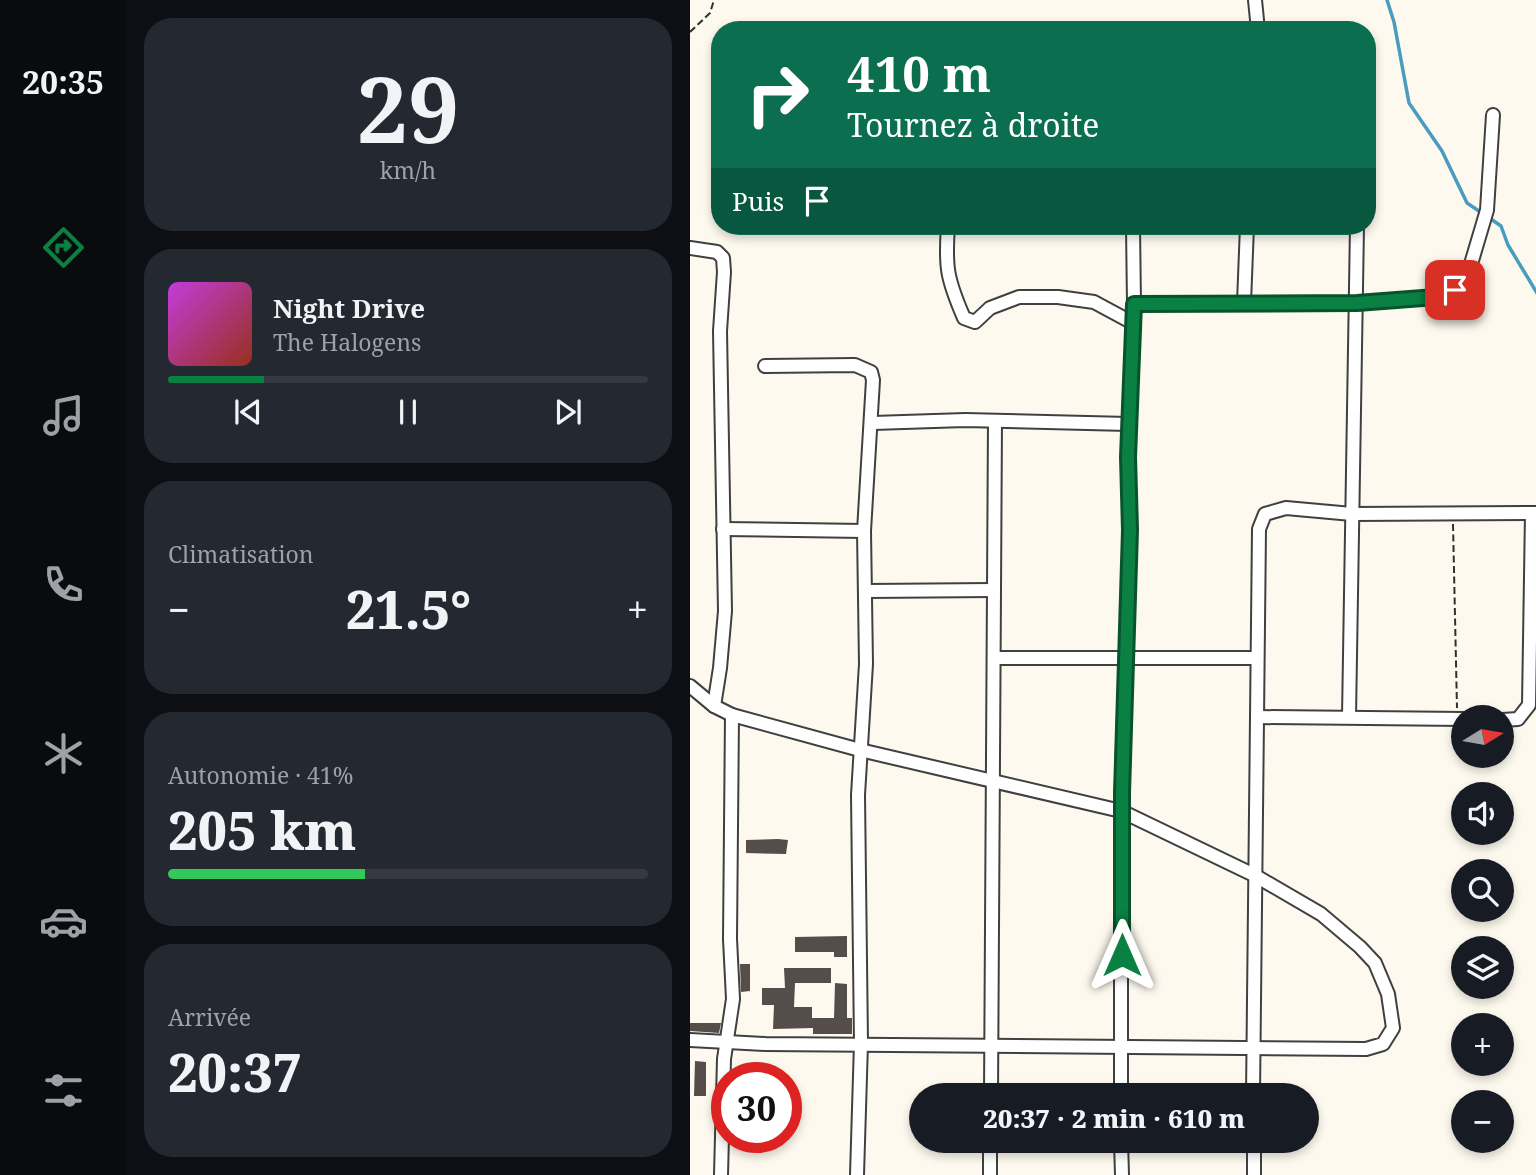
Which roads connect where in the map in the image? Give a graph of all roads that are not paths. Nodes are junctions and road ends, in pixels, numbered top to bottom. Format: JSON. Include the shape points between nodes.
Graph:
{"nodes":[{"id":1,"x":1255,"y":0,"type":"edge"},
{"id":2,"x":1257,"y":21,"type":"edge"},
{"id":3,"x":1493,"y":115,"type":"dead end"},
{"id":4,"x":947,"y":235,"type":"edge"},
{"id":5,"x":1133,"y":235,"type":"edge"},
{"id":6,"x":1247,"y":235,"type":"edge"},
{"id":7,"x":1357,"y":235,"type":"edge"},
{"id":8,"x":690,"y":248,"type":"edge"},
{"id":9,"x":1244,"y":303,"type":"junction"},
{"id":10,"x":1357,"y":303,"type":"junction"},
{"id":11,"x":1134,"y":304,"type":"junction"},
{"id":12,"x":1133,"y":323,"type":"junction"},
{"id":13,"x":765,"y":366,"type":"dead end"},
{"id":14,"x":995,"y":421,"type":"junction"},
{"id":15,"x":873,"y":423,"type":"junction"},
{"id":16,"x":1128,"y":424,"type":"junction"},
{"id":17,"x":1534,"y":513,"type":"edge"},
{"id":18,"x":1352,"y":514,"type":"junction"},
{"id":19,"x":723,"y":530,"type":"junction"},
{"id":20,"x":864,"y":531,"type":"junction"},
{"id":21,"x":867,"y":590,"type":"junction"},
{"id":22,"x":993,"y":590,"type":"junction"},
{"id":23,"x":1126,"y":656,"type":"junction"},
{"id":24,"x":994,"y":658,"type":"junction"},
{"id":25,"x":1257,"y":658,"type":"junction"},
{"id":26,"x":690,"y":686,"type":"edge"},
{"id":27,"x":714,"y":706,"type":"junction"},
{"id":28,"x":732,"y":715,"type":"junction"},
{"id":29,"x":1258,"y":717,"type":"junction"},
{"id":30,"x":1349,"y":717,"type":"junction"},
{"id":31,"x":1451,"y":719,"type":"edge"},
{"id":32,"x":1514,"y":719,"type":"edge"},
{"id":33,"x":860,"y":750,"type":"junction"},
{"id":34,"x":993,"y":782,"type":"junction"},
{"id":35,"x":1121,"y":811,"type":"junction"},
{"id":36,"x":1254,"y":875,"type":"junction"},
{"id":37,"x":690,"y":1040,"type":"edge"},
{"id":38,"x":727,"y":1041,"type":"junction"},
{"id":39,"x":861,"y":1043,"type":"junction"},
{"id":40,"x":991,"y":1045,"type":"junction"},
{"id":41,"x":1121,"y":1046,"type":"junction"},
{"id":42,"x":1252,"y":1048,"type":"junction"},
{"id":43,"x":991,"y":1083,"type":"edge"},
{"id":44,"x":1121,"y":1083,"type":"edge"},
{"id":45,"x":1253,"y":1083,"type":"edge"},
{"id":46,"x":990,"y":1153,"type":"edge"},
{"id":47,"x":1121,"y":1153,"type":"edge"},
{"id":48,"x":1254,"y":1153,"type":"edge"},
{"id":49,"x":721,"y":1175,"type":"edge"},
{"id":50,"x":857,"y":1175,"type":"edge"},
{"id":51,"x":990,"y":1175,"type":"edge"},
{"id":52,"x":1122,"y":1175,"type":"edge"},
{"id":53,"x":1254,"y":1175,"type":"edge"}],
"edges":[{"from":1,"to":2,"type":"street"},
{"from":3,"to":10,"type":"street","via":[[1487,210],[1474,256],[1459,287],[1436,297]]},
{"from":4,"to":12,"type":"street","via":[[945,264],[964,318],[975,322],[990,308],[1019,297],[1058,297],[1094,302]]},
{"from":5,"to":11,"type":"street"},
{"from":6,"to":9,"type":"street"},
{"from":7,"to":10,"type":"street"},
{"from":8,"to":19,"type":"street","via":[[717,252],[724,263],[720,331]]},
{"from":9,"to":10,"type":"street"},
{"from":9,"to":11,"type":"street"},
{"from":10,"to":18,"type":"street"},
{"from":11,"to":12,"type":"street"},
{"from":12,"to":16,"type":"street"},
{"from":13,"to":15,"type":"street","via":[[865,368],[873,380]]},
{"from":14,"to":15,"type":"street"},
{"from":14,"to":16,"type":"street"},
{"from":14,"to":22,"type":"street"},
{"from":15,"to":20,"type":"street"},
{"from":16,"to":23,"type":"street"},
{"from":17,"to":18,"type":"street"},
{"from":17,"to":32,"type":"street","via":[[1529,702],[1521,718]]},
{"from":18,"to":25,"type":"street","via":[[1286,509],[1265,514],[1259,529]]},
{"from":18,"to":30,"type":"street"},
{"from":19,"to":20,"type":"street"},
{"from":19,"to":27,"type":"street","via":[[723,644]]},
{"from":20,"to":21,"type":"street"},
{"from":21,"to":22,"type":"street"},
{"from":21,"to":33,"type":"street"},
{"from":22,"to":24,"type":"street"},
{"from":23,"to":24,"type":"street"},
{"from":23,"to":25,"type":"street"},
{"from":23,"to":35,"type":"street"},
{"from":24,"to":34,"type":"street"},
{"from":25,"to":29,"type":"street"},
{"from":26,"to":27,"type":"street"},
{"from":27,"to":28,"type":"street"},
{"from":28,"to":33,"type":"street"},
{"from":28,"to":38,"type":"street","via":[[733,999]]},
{"from":29,"to":30,"type":"street"},
{"from":29,"to":36,"type":"street"},
{"from":30,"to":31,"type":"street"},
{"from":33,"to":34,"type":"street"},
{"from":33,"to":39,"type":"street"},
{"from":34,"to":35,"type":"street"},
{"from":34,"to":40,"type":"street"},
{"from":35,"to":36,"type":"street"},
{"from":35,"to":41,"type":"street"},
{"from":36,"to":42,"type":"street"},
{"from":36,"to":42,"type":"street","via":[[1321,914],[1360,947],[1381,976],[1393,1020],[1388,1039],[1377,1047]]},
{"from":37,"to":38,"type":"street"},
{"from":38,"to":39,"type":"street"},
{"from":38,"to":49,"type":"street"},
{"from":39,"to":40,"type":"street"},
{"from":39,"to":50,"type":"street"},
{"from":40,"to":41,"type":"street"},
{"from":40,"to":43,"type":"street"},
{"from":41,"to":42,"type":"street"},
{"from":41,"to":44,"type":"street"},
{"from":42,"to":45,"type":"street"},
{"from":46,"to":51,"type":"street"},
{"from":47,"to":52,"type":"street"},
{"from":48,"to":53,"type":"street"}]}
